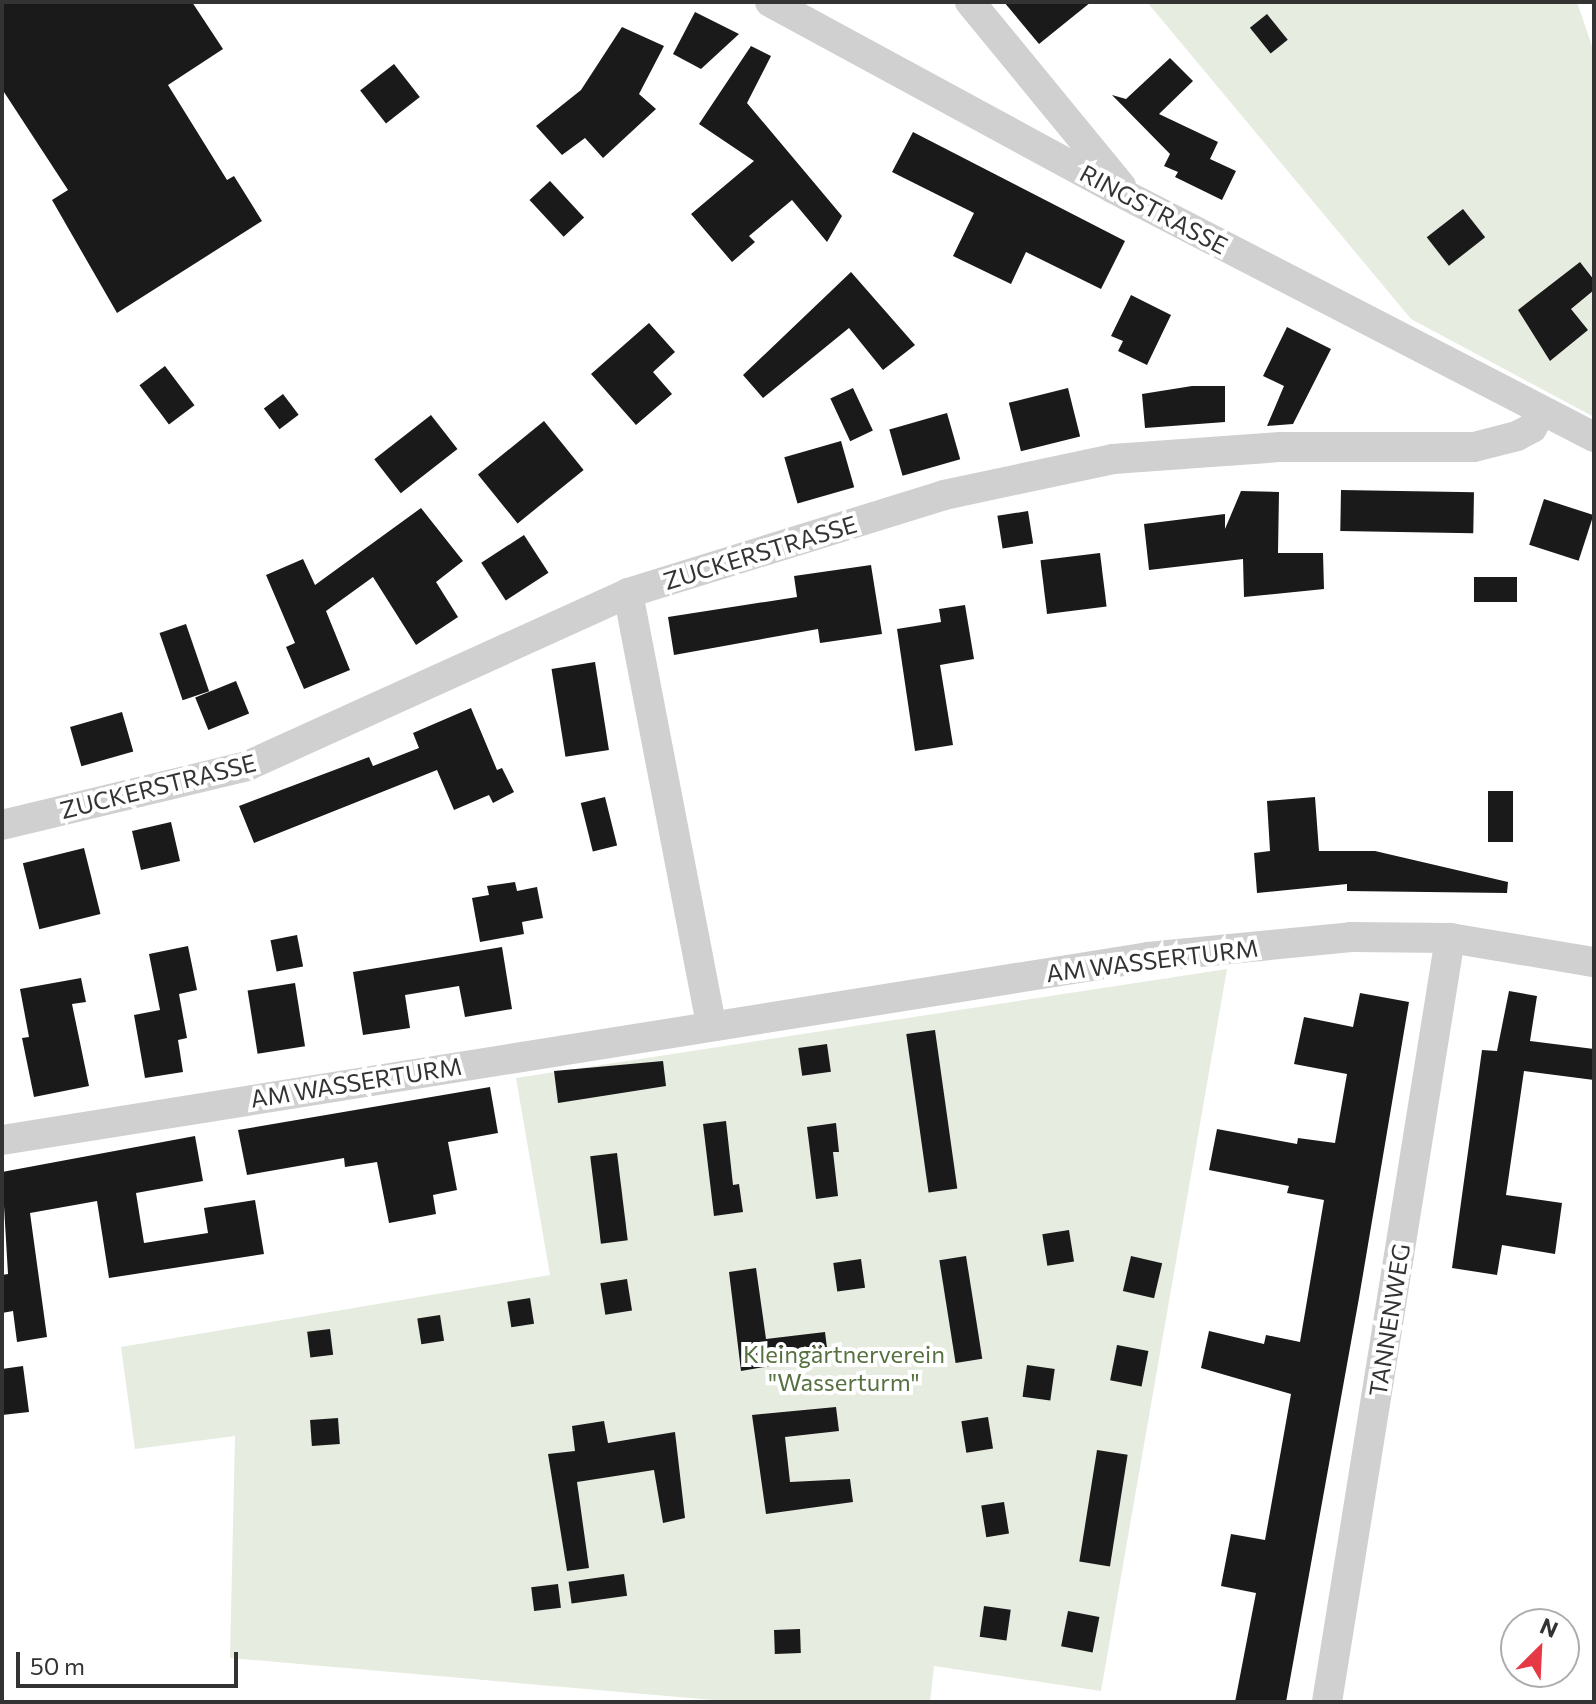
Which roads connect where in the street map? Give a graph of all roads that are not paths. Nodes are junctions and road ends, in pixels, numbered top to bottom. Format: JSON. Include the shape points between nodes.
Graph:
{"nodes":[{"id":1,"x":770,"y":2,"type":"edge"},
{"id":2,"x":970,"y":2,"type":"edge"},
{"id":3,"x":1129,"y":197,"type":"junction"},
{"id":4,"x":1542,"y":411,"type":"junction"},
{"id":5,"x":1594,"y":437,"type":"edge"},
{"id":6,"x":628,"y":593,"type":"junction"},
{"id":7,"x":2,"y":825,"type":"edge"},
{"id":8,"x":1450,"y":938,"type":"junction"},
{"id":9,"x":1594,"y":962,"type":"edge"},
{"id":10,"x":711,"y":1024,"type":"junction"},
{"id":11,"x":2,"y":1140,"type":"edge"},
{"id":12,"x":1327,"y":1702,"type":"edge"}],
"edges":[{"from":1,"to":3,"type":"street","name":"RINGSTRASSE"},
{"from":2,"to":3,"type":"street"},
{"from":3,"to":4,"type":"street","name":"RINGSTRASSE"},
{"from":4,"to":5,"type":"street","name":"RINGSTRASSE"},
{"from":4,"to":6,"type":"street","name":"ZUCKERSTRASSE","via":[[1532,428],[1517,436],[1474,447],[1279,447],[1113,459],[944,495]]},
{"from":6,"to":7,"type":"street","name":"ZUCKERSTRASSE","via":[[247,766]]},
{"from":6,"to":10,"type":"street"},
{"from":8,"to":9,"type":"street","name":"AM WASSERTURM"},
{"from":8,"to":10,"type":"street","name":"AM WASSERTURM","via":[[1351,937],[1148,957]]},
{"from":8,"to":12,"type":"street","name":"TANNENWEG"},
{"from":10,"to":11,"type":"street","name":"AM WASSERTURM"}]}
